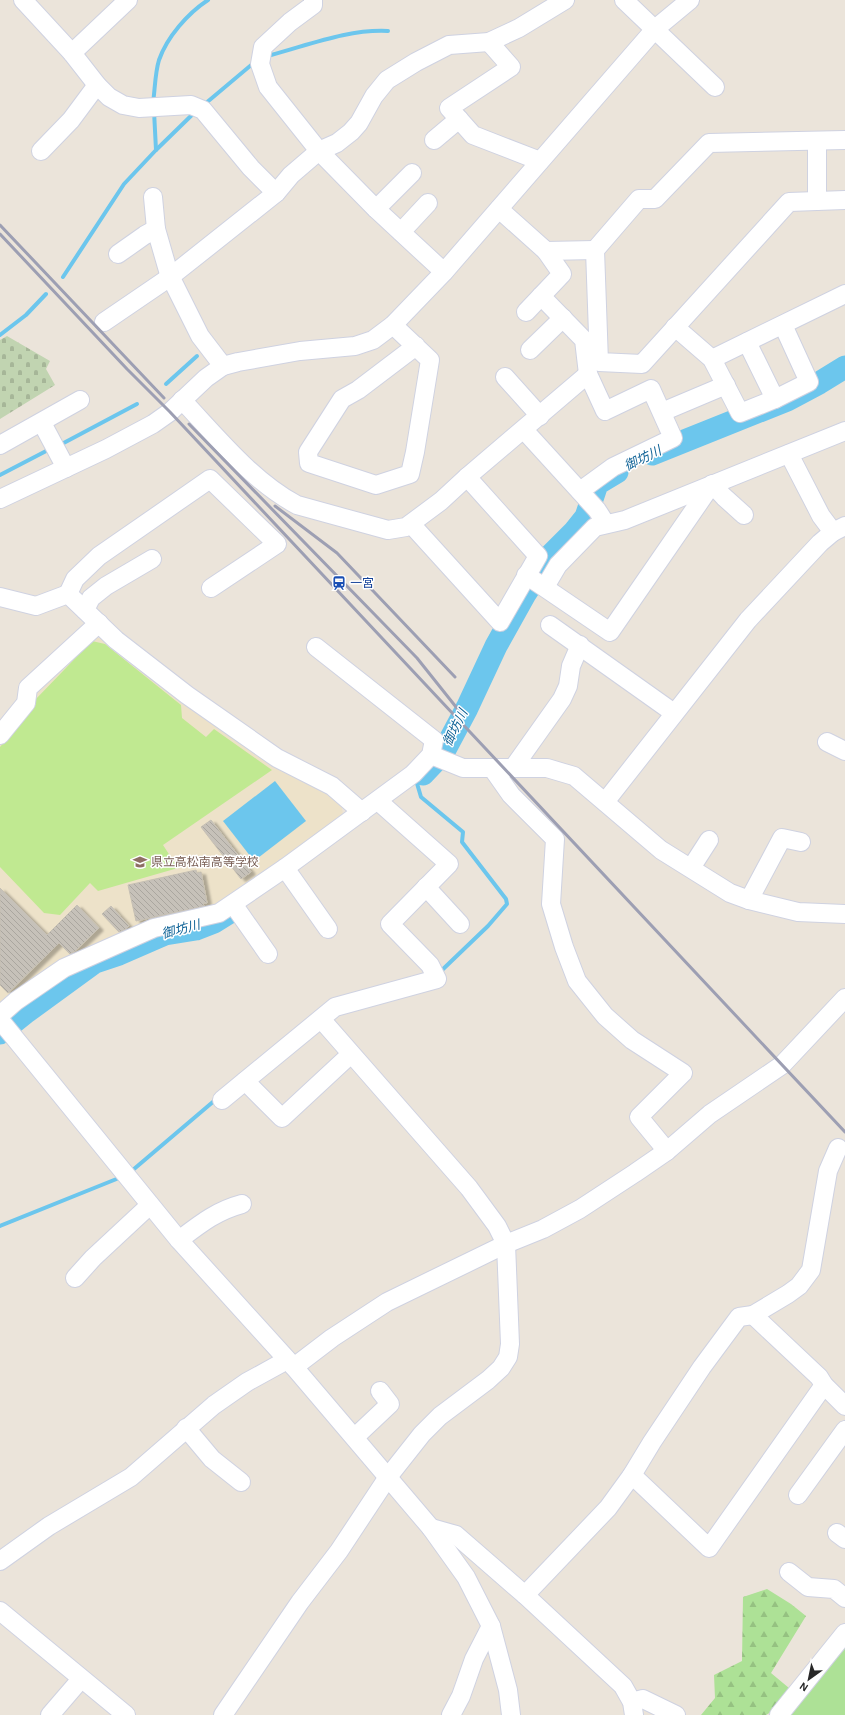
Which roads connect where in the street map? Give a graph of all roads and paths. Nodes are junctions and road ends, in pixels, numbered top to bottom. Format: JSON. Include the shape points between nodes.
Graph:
{"nodes":[{"id":1,"x":23,"y":0,"type":"edge"},
{"id":2,"x":128,"y":0,"type":"edge"},
{"id":3,"x":313,"y":0,"type":"edge"},
{"id":4,"x":565,"y":0,"type":"edge"},
{"id":5,"x":624,"y":0,"type":"edge"},
{"id":6,"x":690,"y":0,"type":"edge"},
{"id":7,"x":655,"y":30,"type":"junction"},
{"id":8,"x":489,"y":42,"type":"junction"},
{"id":9,"x":74,"y":51,"type":"junction"},
{"id":10,"x":97,"y":85,"type":"junction"},
{"id":11,"x":715,"y":87,"type":"dead end"},
{"id":12,"x":459,"y":119,"type":"junction"},
{"id":13,"x":434,"y":140,"type":"dead end"},
{"id":14,"x":845,"y":140,"type":"edge"},
{"id":15,"x":817,"y":141,"type":"junction"},
{"id":16,"x":41,"y":151,"type":"dead end"},
{"id":17,"x":319,"y":151,"type":"junction"},
{"id":18,"x":540,"y":161,"type":"junction"},
{"id":19,"x":412,"y":173,"type":"dead end"},
{"id":20,"x":276,"y":193,"type":"junction"},
{"id":21,"x":153,"y":197,"type":"dead end"},
{"id":22,"x":845,"y":200,"type":"edge"},
{"id":23,"x":817,"y":201,"type":"junction"},
{"id":24,"x":428,"y":202,"type":"dead end"},
{"id":25,"x":376,"y":209,"type":"junction"},
{"id":26,"x":499,"y":209,"type":"junction"},
{"id":27,"x":156,"y":229,"type":"junction"},
{"id":28,"x":401,"y":232,"type":"junction"},
{"id":29,"x":595,"y":250,"type":"junction"},
{"id":30,"x":546,"y":251,"type":"junction"},
{"id":31,"x":118,"y":254,"type":"dead end"},
{"id":32,"x":444,"y":272,"type":"junction"},
{"id":33,"x":170,"y":277,"type":"junction"},
{"id":34,"x":845,"y":294,"type":"edge"},
{"id":35,"x":541,"y":296,"type":"junction"},
{"id":36,"x":526,"y":312,"type":"dead end"},
{"id":37,"x":563,"y":318,"type":"junction"},
{"id":38,"x":104,"y":322,"type":"dead end"},
{"id":39,"x":393,"y":325,"type":"junction"},
{"id":40,"x":783,"y":325,"type":"junction"},
{"id":41,"x":675,"y":327,"type":"junction"},
{"id":42,"x":747,"y":342,"type":"junction"},
{"id":43,"x":416,"y":346,"type":"junction"},
{"id":44,"x":530,"y":350,"type":"dead end"},
{"id":45,"x":712,"y":359,"type":"junction"},
{"id":46,"x":223,"y":366,"type":"junction"},
{"id":47,"x":588,"y":374,"type":"junction"},
{"id":48,"x":505,"y":377,"type":"dead end"},
{"id":49,"x":726,"y":386,"type":"junction"},
{"id":50,"x":776,"y":399,"type":"junction"},
{"id":51,"x":80,"y":400,"type":"dead end"},
{"id":52,"x":182,"y":400,"type":"junction"},
{"id":53,"x":662,"y":412,"type":"junction"},
{"id":54,"x":540,"y":416,"type":"junction"},
{"id":55,"x":42,"y":423,"type":"junction"},
{"id":56,"x":524,"y":430,"type":"junction"},
{"id":57,"x":845,"y":431,"type":"edge"},
{"id":58,"x":0,"y":445,"type":"edge"},
{"id":59,"x":789,"y":454,"type":"junction"},
{"id":60,"x":66,"y":468,"type":"junction"},
{"id":61,"x":467,"y":477,"type":"junction"},
{"id":62,"x":712,"y":484,"type":"junction"},
{"id":63,"x":582,"y":493,"type":"junction"},
{"id":64,"x":0,"y":499,"type":"edge"},
{"id":65,"x":744,"y":514,"type":"dead end"},
{"id":66,"x":601,"y":517,"type":"junction"},
{"id":67,"x":411,"y":524,"type":"junction"},
{"id":68,"x":839,"y":529,"type":"edge"},
{"id":69,"x":152,"y":559,"type":"dead end"},
{"id":70,"x":537,"y":582,"type":"junction"},
{"id":71,"x":212,"y":588,"type":"dead end"},
{"id":72,"x":68,"y":594,"type":"junction"},
{"id":73,"x":0,"y":597,"type":"edge"},
{"id":74,"x":85,"y":610,"type":"junction"},
{"id":75,"x":98,"y":623,"type":"junction"},
{"id":76,"x":550,"y":625,"type":"dead end"},
{"id":77,"x":601,"y":628,"type":"junction"},
{"id":78,"x":316,"y":648,"type":"dead end"},
{"id":79,"x":583,"y":648,"type":"junction"},
{"id":80,"x":674,"y":713,"type":"junction"},
{"id":81,"x":0,"y":735,"type":"edge"},
{"id":82,"x":827,"y":742,"type":"dead end"},
{"id":83,"x":845,"y":752,"type":"edge"},
{"id":84,"x":435,"y":757,"type":"junction"},
{"id":85,"x":492,"y":768,"type":"junction"},
{"id":86,"x":513,"y":768,"type":"junction"},
{"id":87,"x":605,"y":802,"type":"junction"},
{"id":88,"x":382,"y":805,"type":"junction"},
{"id":89,"x":362,"y":812,"type":"junction"},
{"id":90,"x":709,"y":840,"type":"dead end"},
{"id":91,"x":801,"y":842,"type":"dead end"},
{"id":92,"x":691,"y":868,"type":"junction"},
{"id":93,"x":287,"y":872,"type":"junction"},
{"id":94,"x":426,"y":887,"type":"junction"},
{"id":95,"x":749,"y":900,"type":"junction"},
{"id":96,"x":237,"y":908,"type":"junction"},
{"id":97,"x":845,"y":914,"type":"edge"},
{"id":98,"x":460,"y":924,"type":"dead end"},
{"id":99,"x":328,"y":929,"type":"dead end"},
{"id":100,"x":268,"y":954,"type":"dead end"},
{"id":101,"x":845,"y":998,"type":"edge"},
{"id":102,"x":0,"y":1015,"type":"edge"},
{"id":103,"x":320,"y":1019,"type":"junction"},
{"id":104,"x":0,"y":1020,"type":"edge"},
{"id":105,"x":351,"y":1054,"type":"junction"},
{"id":106,"x":245,"y":1081,"type":"junction"},
{"id":107,"x":222,"y":1100,"type":"dead end"},
{"id":108,"x":838,"y":1148,"type":"dead end"},
{"id":109,"x":667,"y":1151,"type":"junction"},
{"id":110,"x":242,"y":1204,"type":"dead end"},
{"id":111,"x":150,"y":1205,"type":"junction"},
{"id":112,"x":179,"y":1240,"type":"junction"},
{"id":113,"x":506,"y":1244,"type":"junction"},
{"id":114,"x":75,"y":1278,"type":"dead end"},
{"id":115,"x":753,"y":1315,"type":"junction"},
{"id":116,"x":290,"y":1363,"type":"junction"},
{"id":117,"x":824,"y":1385,"type":"junction"},
{"id":118,"x":380,"y":1390,"type":"dead end"},
{"id":119,"x":845,"y":1406,"type":"edge"},
{"id":120,"x":186,"y":1428,"type":"junction"},
{"id":121,"x":845,"y":1430,"type":"edge"},
{"id":122,"x":355,"y":1437,"type":"junction"},
{"id":123,"x":632,"y":1476,"type":"junction"},
{"id":124,"x":388,"y":1477,"type":"junction"},
{"id":125,"x":241,"y":1482,"type":"dead end"},
{"id":126,"x":798,"y":1495,"type":"dead end"},
{"id":127,"x":431,"y":1528,"type":"junction"},
{"id":128,"x":0,"y":1562,"type":"edge"},
{"id":129,"x":789,"y":1572,"type":"dead end"},
{"id":130,"x":525,"y":1594,"type":"junction"},
{"id":131,"x":845,"y":1598,"type":"edge"},
{"id":132,"x":0,"y":1611,"type":"edge"},
{"id":133,"x":491,"y":1626,"type":"junction"},
{"id":134,"x":845,"y":1633,"type":"edge"},
{"id":135,"x":81,"y":1679,"type":"junction"},
{"id":136,"x":633,"y":1709,"type":"edge"},
{"id":137,"x":50,"y":1715,"type":"edge"},
{"id":138,"x":126,"y":1715,"type":"edge"},
{"id":139,"x":223,"y":1715,"type":"edge"},
{"id":140,"x":451,"y":1715,"type":"edge"},
{"id":141,"x":511,"y":1715,"type":"edge"},
{"id":142,"x":676,"y":1715,"type":"edge"},
{"id":143,"x":779,"y":1715,"type":"edge"}],
"edges":[{"from":1,"to":9,"type":"street"},
{"from":2,"to":9,"type":"street"},
{"from":3,"to":17,"type":"street","via":[[313,4],[263,47],[260,64],[268,86]]},
{"from":4,"to":8,"type":"street","via":[[520,28]]},
{"from":5,"to":7,"type":"street"},
{"from":6,"to":7,"type":"street"},
{"from":7,"to":11,"type":"street"},
{"from":7,"to":18,"type":"street"},
{"from":8,"to":12,"type":"street","via":[[511,67],[449,108]]},
{"from":8,"to":17,"type":"street","via":[[449,46],[387,80],[351,132],[337,143]]},
{"from":9,"to":10,"type":"street"},
{"from":10,"to":16,"type":"street","via":[[71,120]]},
{"from":10,"to":20,"type":"street","via":[[109,97],[123,105],[139,108],[191,105],[202,110],[251,168]]},
{"from":12,"to":13,"type":"street"},
{"from":12,"to":18,"type":"street","via":[[473,135]]},
{"from":14,"to":15,"type":"street"},
{"from":15,"to":23,"type":"street"},
{"from":15,"to":29,"type":"street","via":[[709,143],[656,199],[639,200]]},
{"from":17,"to":20,"type":"street","via":[[291,175]]},
{"from":17,"to":25,"type":"street"},
{"from":18,"to":26,"type":"street"},
{"from":19,"to":25,"type":"street"},
{"from":20,"to":33,"type":"street"},
{"from":21,"to":27,"type":"street"},
{"from":22,"to":23,"type":"street"},
{"from":23,"to":41,"type":"street","via":[[789,202]]},
{"from":24,"to":28,"type":"street"},
{"from":25,"to":28,"type":"street"},
{"from":26,"to":30,"type":"street"},
{"from":26,"to":32,"type":"street"},
{"from":27,"to":31,"type":"street"},
{"from":27,"to":33,"type":"street"},
{"from":28,"to":32,"type":"street"},
{"from":29,"to":30,"type":"street"},
{"from":29,"to":41,"type":"street","via":[[599,362],[642,364]]},
{"from":30,"to":35,"type":"street","via":[[562,274]]},
{"from":32,"to":39,"type":"street"},
{"from":33,"to":38,"type":"street"},
{"from":33,"to":46,"type":"street","via":[[200,336]]},
{"from":34,"to":40,"type":"street"},
{"from":35,"to":36,"type":"street"},
{"from":35,"to":37,"type":"street"},
{"from":37,"to":44,"type":"street"},
{"from":37,"to":47,"type":"street","via":[[584,340]]},
{"from":39,"to":43,"type":"street"},
{"from":39,"to":46,"type":"street","via":[[373,340],[355,346],[300,351]]},
{"from":40,"to":42,"type":"street"},
{"from":40,"to":50,"type":"street","via":[[809,382]]},
{"from":41,"to":45,"type":"street"},
{"from":42,"to":45,"type":"street"},
{"from":42,"to":50,"type":"street"},
{"from":43,"to":43,"type":"street","via":[[430,360],[410,474],[376,485],[309,463],[308,452],[342,399]]},
{"from":45,"to":49,"type":"street"},
{"from":46,"to":52,"type":"street"},
{"from":47,"to":53,"type":"street","via":[[605,411],[652,389]]},
{"from":47,"to":54,"type":"street"},
{"from":48,"to":54,"type":"street"},
{"from":49,"to":50,"type":"street","via":[[740,413]]},
{"from":49,"to":53,"type":"street"},
{"from":51,"to":55,"type":"street"},
{"from":52,"to":60,"type":"street","via":[[152,424]]},
{"from":52,"to":67,"type":"street","via":[[223,444],[283,498],[297,505],[388,530]]},
{"from":53,"to":63,"type":"street","via":[[673,438],[613,468]]},
{"from":54,"to":56,"type":"street"},
{"from":55,"to":58,"type":"street"},
{"from":55,"to":60,"type":"street"},
{"from":56,"to":61,"type":"street"},
{"from":56,"to":63,"type":"street"},
{"from":57,"to":59,"type":"street"},
{"from":59,"to":62,"type":"street"},
{"from":59,"to":68,"type":"street","via":[[821,516]]},
{"from":60,"to":64,"type":"street"},
{"from":61,"to":67,"type":"street"},
{"from":61,"to":70,"type":"street","via":[[538,556]]},
{"from":62,"to":65,"type":"street"},
{"from":62,"to":66,"type":"street","via":[[625,520]]},
{"from":62,"to":77,"type":"street","via":[[610,632]]},
{"from":63,"to":66,"type":"street"},
{"from":66,"to":70,"type":"street","via":[[595,527],[558,566]]},
{"from":67,"to":70,"type":"street","via":[[500,622]]},
{"from":68,"to":80,"type":"street","via":[[820,543],[748,620]]},
{"from":69,"to":74,"type":"street","via":[[106,586],[92,598]]},
{"from":70,"to":77,"type":"street"},
{"from":71,"to":72,"type":"street","via":[[277,544],[210,479],[99,556],[75,579]]},
{"from":72,"to":73,"type":"street","via":[[36,606]]},
{"from":72,"to":74,"type":"street"},
{"from":74,"to":75,"type":"street"},
{"from":75,"to":81,"type":"street","via":[[28,688],[26,703]]},
{"from":75,"to":89,"type":"street","via":[[187,695],[277,758],[332,786]]},
{"from":76,"to":79,"type":"street"},
{"from":77,"to":79,"type":"street"},
{"from":78,"to":84,"type":"street","via":[[434,740]]},
{"from":79,"to":80,"type":"street"},
{"from":79,"to":86,"type":"street","via":[[571,666],[568,686],[562,699]]},
{"from":80,"to":87,"type":"street"},
{"from":82,"to":83,"type":"street"},
{"from":84,"to":85,"type":"street","via":[[463,768]]},
{"from":84,"to":88,"type":"street","via":[[413,774]]},
{"from":85,"to":86,"type":"street"},
{"from":85,"to":109,"type":"street","via":[[511,795],[555,839],[551,904],[577,981],[606,1016],[632,1040],[683,1073],[638,1117]]},
{"from":86,"to":87,"type":"street","via":[[547,768],[574,776]]},
{"from":87,"to":92,"type":"street","via":[[661,850]]},
{"from":88,"to":89,"type":"street"},
{"from":88,"to":94,"type":"street","via":[[449,864]]},
{"from":89,"to":93,"type":"street"},
{"from":90,"to":92,"type":"street"},
{"from":91,"to":95,"type":"street","via":[[782,838]]},
{"from":92,"to":95,"type":"street","via":[[730,893]]},
{"from":93,"to":96,"type":"street"},
{"from":93,"to":99,"type":"street"},
{"from":94,"to":98,"type":"street"},
{"from":94,"to":103,"type":"street","via":[[390,924],[430,965],[437,979],[335,1007]]},
{"from":95,"to":97,"type":"street","via":[[798,912]]},
{"from":96,"to":100,"type":"street"},
{"from":96,"to":102,"type":"street","via":[[154,928],[64,968]]},
{"from":101,"to":109,"type":"street","via":[[782,1065],[710,1114]]},
{"from":103,"to":105,"type":"street"},
{"from":103,"to":106,"type":"street"},
{"from":104,"to":111,"type":"street"},
{"from":105,"to":106,"type":"street","via":[[282,1118]]},
{"from":105,"to":113,"type":"street","via":[[469,1188]]},
{"from":106,"to":107,"type":"street"},
{"from":108,"to":115,"type":"street","via":[[828,1171],[811,1270],[788,1294]]},
{"from":109,"to":113,"type":"street","via":[[580,1209],[543,1229]]},
{"from":110,"to":112,"type":"street","via":[[226,1208]]},
{"from":111,"to":112,"type":"street"},
{"from":111,"to":114,"type":"street"},
{"from":112,"to":116,"type":"street"},
{"from":113,"to":116,"type":"street","via":[[387,1302]]},
{"from":113,"to":124,"type":"street","via":[[510,1344],[508,1357],[488,1380],[440,1416],[422,1434]]},
{"from":115,"to":117,"type":"street","via":[[819,1377]]},
{"from":115,"to":123,"type":"street","via":[[739,1316],[652,1442]]},
{"from":116,"to":120,"type":"street","via":[[232,1392]]},
{"from":116,"to":122,"type":"street"},
{"from":117,"to":119,"type":"street"},
{"from":117,"to":123,"type":"street","via":[[709,1548]]},
{"from":118,"to":122,"type":"street","via":[[390,1404]]},
{"from":120,"to":125,"type":"street","via":[[212,1459]]},
{"from":120,"to":128,"type":"street","via":[[131,1477],[49,1526]]},
{"from":121,"to":126,"type":"street"},
{"from":122,"to":124,"type":"street"},
{"from":123,"to":130,"type":"street","via":[[608,1508]]},
{"from":124,"to":127,"type":"street"},
{"from":124,"to":139,"type":"street"},
{"from":127,"to":130,"type":"street","via":[[456,1535]]},
{"from":127,"to":133,"type":"street","via":[[466,1578]]},
{"from":129,"to":131,"type":"street","via":[[808,1587],[834,1589]]},
{"from":130,"to":136,"type":"street","via":[[623,1686]]},
{"from":132,"to":135,"type":"street"},
{"from":133,"to":140,"type":"street"},
{"from":133,"to":141,"type":"street","via":[[508,1690]]},
{"from":134,"to":143,"type":"street"},
{"from":135,"to":137,"type":"street"},
{"from":135,"to":138,"type":"street"},
{"from":136,"to":142,"type":"street","via":[[643,1699]]}]}
